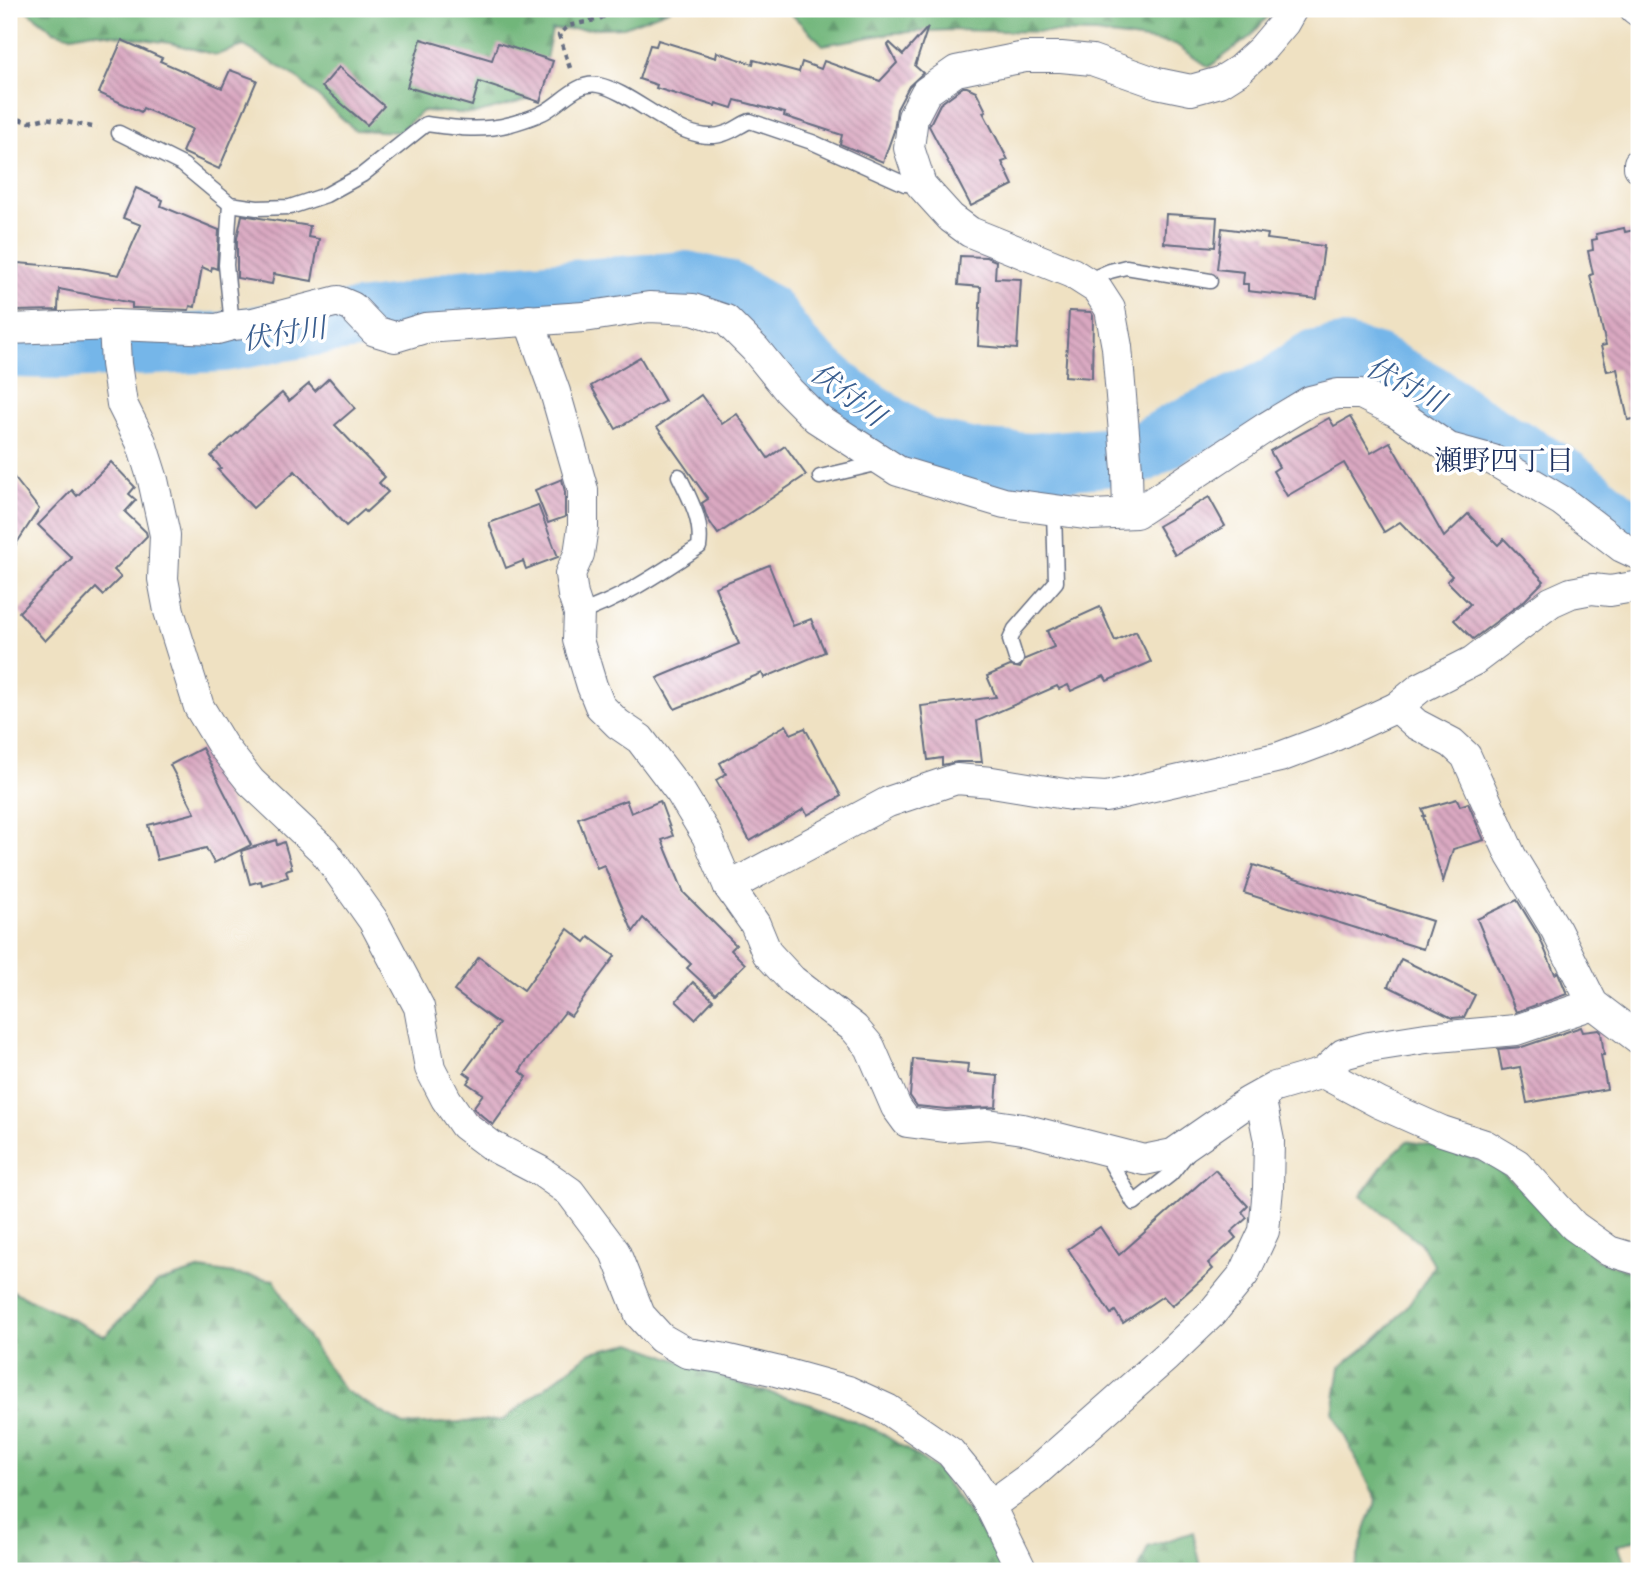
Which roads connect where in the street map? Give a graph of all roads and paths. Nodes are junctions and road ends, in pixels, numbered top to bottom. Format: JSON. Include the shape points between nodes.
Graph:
{"nodes":[{"id":1,"x":618,"y":9,"type":"edge"},
{"id":2,"x":1292,"y":9,"type":"edge"},
{"id":3,"x":1635,"y":9,"type":"edge"},
{"id":4,"x":1639,"y":12,"type":"edge"},
{"id":5,"x":579,"y":87,"type":"junction"},
{"id":6,"x":9,"y":117,"type":"edge"},
{"id":7,"x":119,"y":133,"type":"joint"},
{"id":8,"x":921,"y":185,"type":"junction"},
{"id":9,"x":230,"y":204,"type":"junction"},
{"id":10,"x":1210,"y":281,"type":"dead end"},
{"id":11,"x":1086,"y":282,"type":"junction"},
{"id":12,"x":529,"y":320,"type":"junction"},
{"id":13,"x":232,"y":325,"type":"junction"},
{"id":14,"x":9,"y":329,"type":"edge"},
{"id":15,"x":115,"y":342,"type":"junction"},
{"id":16,"x":884,"y":463,"type":"junction"},
{"id":17,"x":679,"y":476,"type":"dead end"},
{"id":18,"x":820,"y":477,"type":"dead end"},
{"id":19,"x":1055,"y":511,"type":"junction"},
{"id":20,"x":1128,"y":513,"type":"junction"},
{"id":21,"x":1639,"y":555,"type":"edge"},
{"id":22,"x":1639,"y":586,"type":"edge"},
{"id":23,"x":579,"y":613,"type":"junction"},
{"id":24,"x":1016,"y":659,"type":"dead end"},
{"id":25,"x":1397,"y":707,"type":"junction"},
{"id":26,"x":729,"y":887,"type":"junction"},
{"id":27,"x":1593,"y":1004,"type":"junction"},
{"id":28,"x":1639,"y":1040,"type":"edge"},
{"id":29,"x":1323,"y":1073,"type":"junction"},
{"id":30,"x":1260,"y":1096,"type":"junction"},
{"id":31,"x":1193,"y":1142,"type":"junction"},
{"id":32,"x":1105,"y":1152,"type":"junction"},
{"id":33,"x":1639,"y":1260,"type":"edge"},
{"id":34,"x":990,"y":1506,"type":"junction"},
{"id":35,"x":1022,"y":1571,"type":"edge"}],
"edges":[{"from":1,"to":5,"type":"path","via":[[568,26],[559,35]]},
{"from":2,"to":8,"type":"street","via":[[1262,49],[1239,70],[1220,82],[1191,90],[1092,60],[1061,57],[1025,57],[956,71],[926,92],[913,117],[909,148]]},
{"from":3,"to":4,"type":"street"},
{"from":5,"to":8,"type":"lane","via":[[597,85],[624,96],[691,133],[725,134],[750,121],[768,126],[894,180]]},
{"from":5,"to":9,"type":"lane","via":[[543,113],[503,126],[484,130],[426,124],[362,175],[326,195],[290,206]]},
{"from":6,"to":7,"type":"path","via":[[30,122],[47,118]]},
{"from":7,"to":9,"type":"lane","via":[[183,165]]},
{"from":8,"to":11,"type":"street","via":[[970,232]]},
{"from":9,"to":13,"type":"lane","via":[[226,265]]},
{"from":10,"to":11,"type":"lane","via":[[1126,267]]},
{"from":11,"to":20,"type":"street","via":[[1097,289],[1110,309],[1117,347]]},
{"from":12,"to":13,"type":"street","via":[[425,328],[395,337],[375,331],[352,307],[338,300]]},
{"from":12,"to":16,"type":"street","via":[[649,307],[693,309],[726,320],[816,418]]},
{"from":12,"to":23,"type":"street","via":[[583,490],[579,554],[570,574]]},
{"from":13,"to":15,"type":"street"},
{"from":14,"to":15,"type":"street"},
{"from":15,"to":34,"type":"street","via":[[122,404],[141,442],[165,535],[163,579],[169,611],[200,707],[251,782],[324,851],[373,920],[419,1007],[430,1068],[464,1125],[570,1192],[615,1252],[640,1315],[661,1338],[687,1353],[813,1380],[887,1409],[950,1452]]},
{"from":16,"to":18,"type":"lane"},
{"from":16,"to":19,"type":"street","via":[[970,494]]},
{"from":17,"to":23,"type":"lane","via":[[695,509],[699,547],[604,605]]},
{"from":19,"to":20,"type":"street"},
{"from":19,"to":24,"type":"lane","via":[[1056,582],[1014,629],[1010,640]]},
{"from":20,"to":21,"type":"street","via":[[1136,513],[1310,401],[1361,394],[1449,448],[1493,460]]},
{"from":22,"to":25,"type":"street","via":[[1592,589],[1551,602],[1473,660],[1420,688]]},
{"from":23,"to":26,"type":"street","via":[[578,640],[600,706],[640,739],[681,793],[708,836]]},
{"from":25,"to":26,"type":"street","via":[[1280,757],[1106,797],[956,779],[888,802]]},
{"from":25,"to":27,"type":"street","via":[[1466,756],[1511,856]]},
{"from":26,"to":32,"type":"street","via":[[755,924],[767,953],[870,1047],[907,1122],[946,1127],[988,1124],[1055,1136]]},
{"from":27,"to":28,"type":"street"},
{"from":27,"to":29,"type":"street","via":[[1516,1030],[1369,1046],[1343,1054]]},
{"from":29,"to":30,"type":"street"},
{"from":29,"to":33,"type":"street","via":[[1379,1104],[1485,1145],[1517,1164],[1574,1226],[1609,1251]]},
{"from":30,"to":31,"type":"street"},
{"from":30,"to":34,"type":"street","via":[[1269,1141],[1268,1188],[1264,1231],[1244,1274],[1166,1357],[1030,1477]]},
{"from":31,"to":32,"type":"street","via":[[1173,1154],[1144,1160]]},
{"from":31,"to":32,"type":"lane","via":[[1171,1174],[1134,1203]]},
{"from":34,"to":35,"type":"street"}]}
